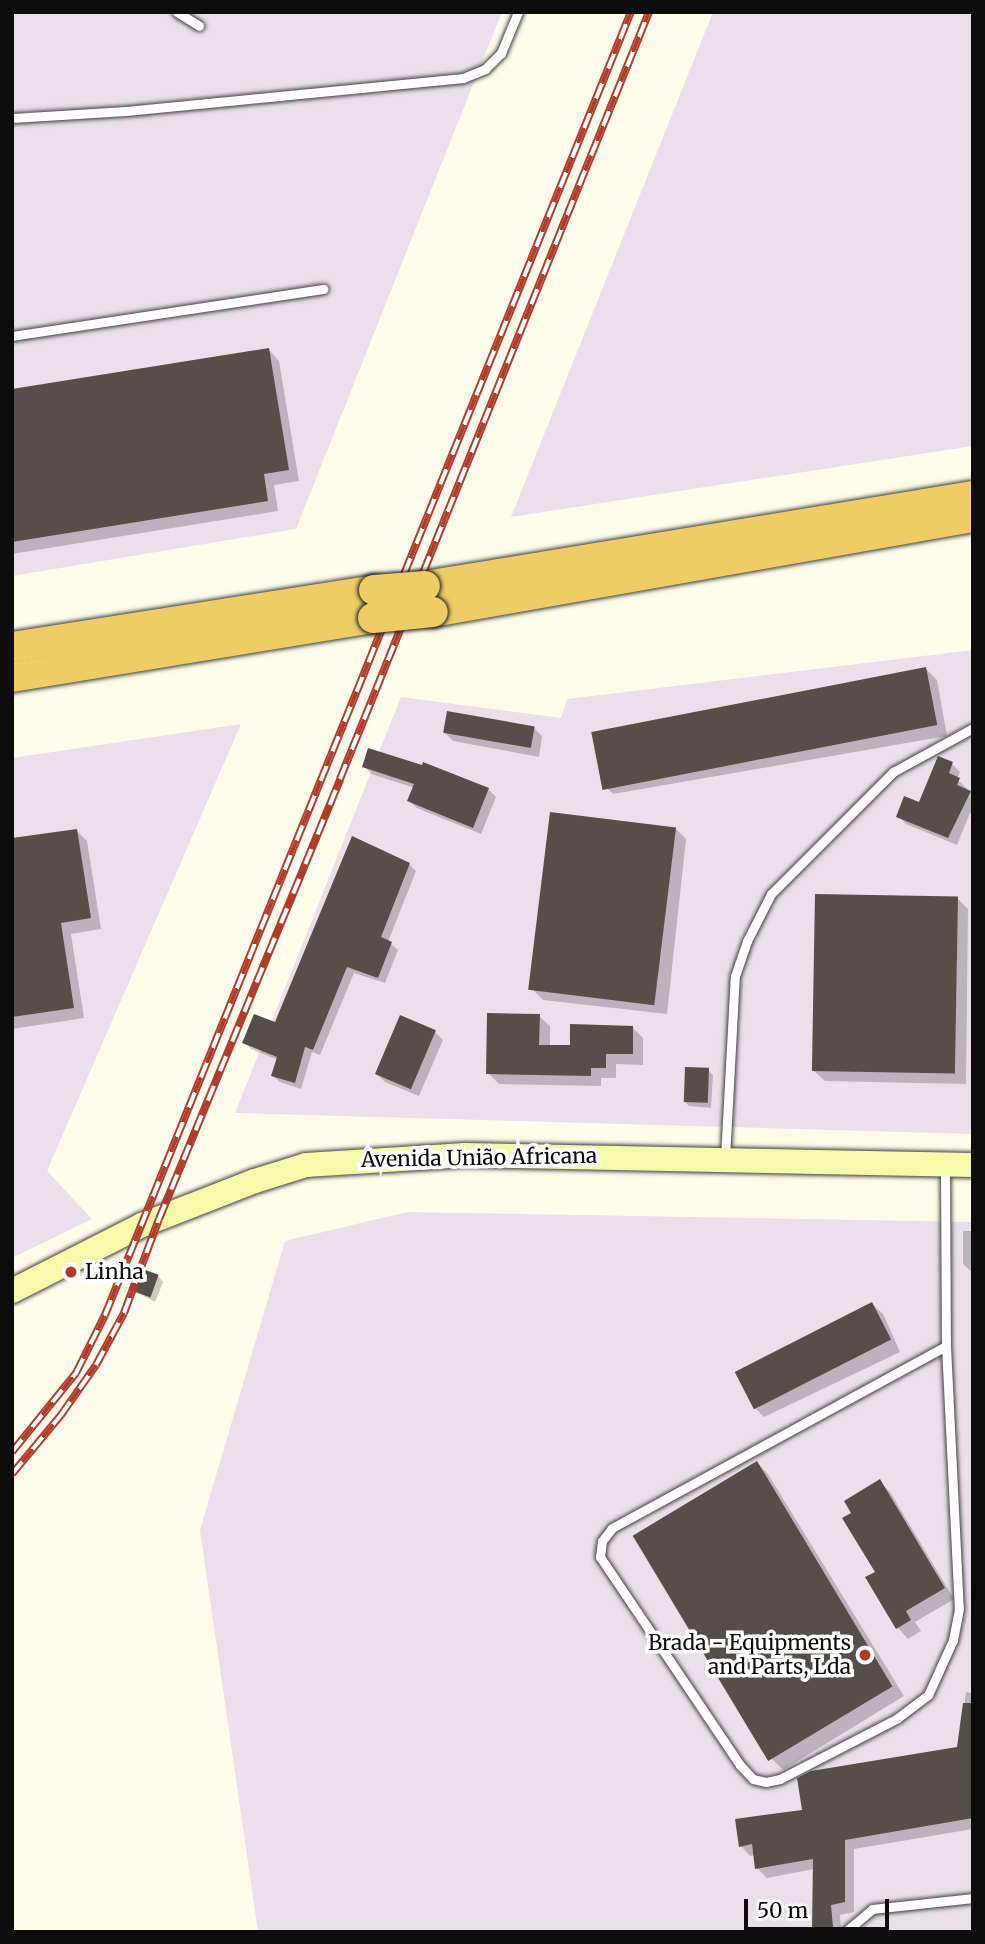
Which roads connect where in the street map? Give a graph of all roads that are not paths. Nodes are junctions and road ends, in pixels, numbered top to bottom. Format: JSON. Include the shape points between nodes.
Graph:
{"nodes":[{"id":1,"x":177,"y":12,"type":"edge"},
{"id":2,"x":518,"y":12,"type":"edge"},
{"id":3,"x":199,"y":26,"type":"dead end"},
{"id":4,"x":12,"y":118,"type":"edge"},
{"id":5,"x":323,"y":289,"type":"dead end"},
{"id":6,"x":12,"y":336,"type":"edge"},
{"id":7,"x":973,"y":496,"type":"edge"},
{"id":8,"x":973,"y":517,"type":"edge"},
{"id":9,"x":429,"y":599,"type":"junction"},
{"id":10,"x":374,"y":604,"type":"junction"},
{"id":11,"x":12,"y":647,"type":"edge"},
{"id":12,"x":12,"y":677,"type":"edge"},
{"id":13,"x":973,"y":727,"type":"edge"},
{"id":14,"x":725,"y":1158,"type":"junction"},
{"id":15,"x":945,"y":1164,"type":"junction"},
{"id":16,"x":973,"y":1165,"type":"edge"},
{"id":17,"x":12,"y":1291,"type":"edge"},
{"id":18,"x":946,"y":1346,"type":"junction"},
{"id":19,"x":973,"y":1898,"type":"edge"},
{"id":20,"x":845,"y":1932,"type":"edge"}],
"edges":[{"from":1,"to":3,"type":"lane"},
{"from":2,"to":4,"type":"lane","via":[[501,53],[485,69],[463,78]]},
{"from":5,"to":6,"type":"lane"},
{"from":7,"to":9,"type":"highway"},
{"from":8,"to":9,"type":"highway"},
{"from":9,"to":10,"type":"highway","bridge":true},
{"from":10,"to":11,"type":"highway","via":[[325,597]]},
{"from":10,"to":12,"type":"highway"},
{"from":13,"to":14,"type":"lane","via":[[893,772],[771,894],[734,976]]},
{"from":14,"to":15,"type":"main road","name":"Avenida União Africana"},
{"from":14,"to":17,"type":"main road","name":"Avenida União Africana","via":[[465,1155],[306,1165],[142,1225]]},
{"from":15,"to":16,"type":"main road","name":"Avenida União Africana"},
{"from":15,"to":18,"type":"lane"},
{"from":18,"to":18,"type":"lane","via":[[959,1609],[943,1667],[928,1695],[898,1718],[780,1779],[753,1779],[600,1557],[602,1541],[612,1528]]},
{"from":19,"to":20,"type":"lane","via":[[872,1909]]}]}
